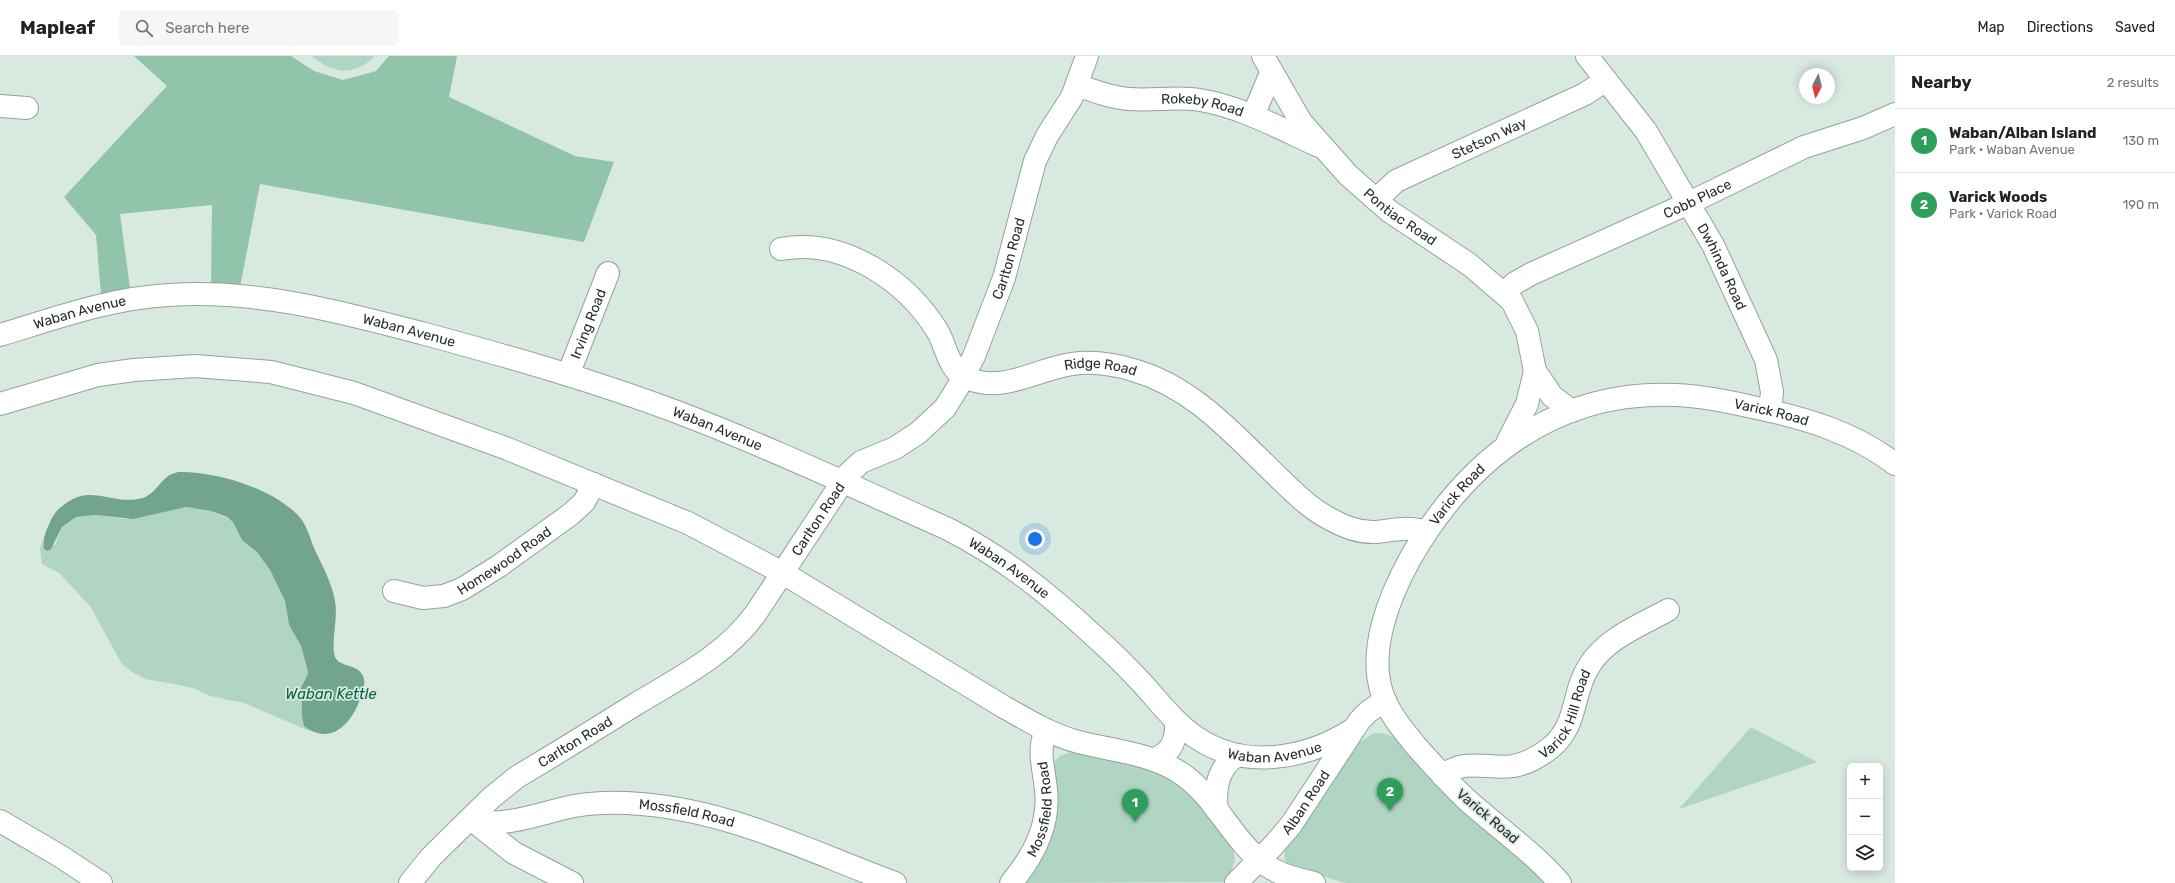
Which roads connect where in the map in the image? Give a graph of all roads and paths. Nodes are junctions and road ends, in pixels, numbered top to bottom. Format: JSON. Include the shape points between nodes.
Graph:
{"nodes":[{"id":1,"x":1087,"y":56,"type":"edge"},
{"id":2,"x":1587,"y":56,"type":"edge"},
{"id":3,"x":1267,"y":64,"type":"edge"},
{"id":4,"x":1606,"y":80,"type":"junction"},
{"id":5,"x":1077,"y":85,"type":"junction"},
{"id":6,"x":0,"y":106,"type":"edge"},
{"id":7,"x":27,"y":108,"type":"dead end"},
{"id":8,"x":1895,"y":114,"type":"edge"},
{"id":9,"x":1253,"y":116,"type":"junction"},
{"id":10,"x":1322,"y":148,"type":"junction"},
{"id":11,"x":1376,"y":200,"type":"junction"},
{"id":12,"x":1689,"y":203,"type":"junction"},
{"id":13,"x":781,"y":249,"type":"dead end"},
{"id":14,"x":608,"y":273,"type":"dead end"},
{"id":15,"x":1505,"y":293,"type":"junction"},
{"id":16,"x":0,"y":335,"type":"edge"},
{"id":17,"x":1535,"y":371,"type":"junction"},
{"id":18,"x":568,"y":375,"type":"junction"},
{"id":19,"x":964,"y":377,"type":"junction"},
{"id":20,"x":0,"y":404,"type":"edge"},
{"id":21,"x":1572,"y":411,"type":"junction"},
{"id":22,"x":1770,"y":411,"type":"junction"},
{"id":23,"x":1502,"y":448,"type":"junction"},
{"id":24,"x":1895,"y":464,"type":"edge"},
{"id":25,"x":842,"y":482,"type":"junction"},
{"id":26,"x":594,"y":484,"type":"junction"},
{"id":27,"x":1426,"y":532,"type":"junction"},
{"id":28,"x":783,"y":573,"type":"junction"},
{"id":29,"x":394,"y":591,"type":"dead end"},
{"id":30,"x":1668,"y":610,"type":"dead end"},
{"id":31,"x":1385,"y":700,"type":"junction"},
{"id":32,"x":1176,"y":721,"type":"junction"},
{"id":33,"x":1046,"y":730,"type":"junction"},
{"id":34,"x":1352,"y":730,"type":"junction"},
{"id":35,"x":1238,"y":755,"type":"junction"},
{"id":36,"x":1154,"y":759,"type":"junction"},
{"id":37,"x":1443,"y":776,"type":"junction"},
{"id":38,"x":1217,"y":810,"type":"junction"},
{"id":39,"x":470,"y":819,"type":"junction"},
{"id":40,"x":0,"y":821,"type":"edge"},
{"id":41,"x":1259,"y":860,"type":"junction"},
{"id":42,"x":101,"y":883,"type":"edge"},
{"id":43,"x":410,"y":883,"type":"edge"},
{"id":44,"x":572,"y":883,"type":"edge"},
{"id":45,"x":895,"y":883,"type":"edge"},
{"id":46,"x":1011,"y":883,"type":"edge"},
{"id":47,"x":1236,"y":883,"type":"edge"},
{"id":48,"x":1314,"y":883,"type":"edge"},
{"id":49,"x":1560,"y":883,"type":"edge"}],
"edges":[{"from":1,"to":5,"type":"street","name":"Carlton Road"},
{"from":2,"to":4,"type":"street","name":"Dwhinda Road"},
{"from":3,"to":9,"type":"street"},
{"from":3,"to":10,"type":"street","name":"Pontiac Road","via":[[1301,122]]},
{"from":4,"to":11,"type":"street","name":"Stetson Way","via":[[1585,94],[1396,181]]},
{"from":4,"to":12,"type":"street","name":"Dwhinda Road","via":[[1646,130]]},
{"from":5,"to":9,"type":"street","name":"Rokeby Road","via":[[1102,94],[1129,99],[1198,100]]},
{"from":5,"to":19,"type":"street","name":"Carlton Road","via":[[1035,162],[1008,264]]},
{"from":6,"to":7,"type":"street"},
{"from":8,"to":12,"type":"street","name":"Cobb Place","via":[[1863,128],[1804,147]]},
{"from":9,"to":10,"type":"street","name":"Rokeby Road"},
{"from":10,"to":11,"type":"street","name":"Pontiac Road"},
{"from":11,"to":15,"type":"street","name":"Pontiac Road","via":[[1404,222],[1470,265]]},
{"from":12,"to":15,"type":"street","name":"Cobb Place","via":[[1531,274]]},
{"from":12,"to":22,"type":"street","name":"Dwhinda Road","via":[[1729,277],[1766,360],[1772,392]]},
{"from":13,"to":19,"type":"street","via":[[794,246],[836,253],[862,262],[888,278],[912,298],[928,317],[941,337],[955,369]]},
{"from":14,"to":18,"type":"street","name":"Irving Road"},
{"from":15,"to":17,"type":"street","name":"Pontiac Road","via":[[1523,320],[1531,345]]},
{"from":16,"to":18,"type":"street","name":"Waban Avenue","via":[[70,313],[132,298],[173,294],[237,296],[279,300],[342,312],[506,355]]},
{"from":17,"to":21,"type":"street","name":"Pontiac Road","via":[[1552,396]]},
{"from":17,"to":23,"type":"street","name":"Pontiac Road","via":[[1531,393],[1522,417]]},
{"from":18,"to":25,"type":"street","name":"Waban Avenue","via":[[685,416]]},
{"from":19,"to":25,"type":"street","name":"Carlton Road","via":[[945,408],[928,425],[907,441],[861,462]]},
{"from":19,"to":27,"type":"street","name":"Ridge Road","via":[[982,383],[1000,384],[1062,366],[1084,363],[1108,364],[1133,370],[1175,388],[1203,406],[1302,499],[1330,519],[1364,531],[1411,528]]},
{"from":20,"to":26,"type":"street","via":[[67,383],[115,372],[195,366],[271,372],[324,384],[397,408]]},
{"from":21,"to":22,"type":"street","name":"Varick Road","via":[[1611,400],[1659,395],[1711,399]]},
{"from":21,"to":23,"type":"street","name":"Varick Road","via":[[1540,424]]},
{"from":22,"to":24,"type":"street","name":"Varick Road","via":[[1842,433]]},
{"from":23,"to":27,"type":"street","name":"Varick Road","via":[[1459,489]]},
{"from":25,"to":28,"type":"street","name":"Carlton Road"},
{"from":25,"to":32,"type":"street","name":"Waban Avenue","via":[[948,529],[1010,565],[1048,594],[1095,636]]},
{"from":26,"to":28,"type":"street","via":[[688,523]]},
{"from":26,"to":29,"type":"street","name":"Homewood Road","via":[[584,502],[571,514],[462,589],[444,596],[423,598]]},
{"from":27,"to":31,"type":"street","name":"Varick Road","via":[[1397,584],[1380,639],[1378,666]]},
{"from":28,"to":33,"type":"street"},
{"from":28,"to":39,"type":"street","name":"Carlton Road","via":[[750,622],[717,654],[517,777]]},
{"from":30,"to":37,"type":"street","name":"Varick Hill Road","via":[[1618,638],[1595,658],[1584,675],[1569,726],[1550,748],[1522,764],[1505,767],[1462,766]]},
{"from":31,"to":34,"type":"street","name":"Alban Road","via":[[1368,712]]},
{"from":31,"to":37,"type":"street","name":"Varick Road","via":[[1397,722]]},
{"from":32,"to":35,"type":"street","name":"Waban Avenue","via":[[1209,745]]},
{"from":32,"to":36,"type":"street","via":[[1171,748],[1164,755]]},
{"from":33,"to":36,"type":"street","via":[[1074,741]]},
{"from":33,"to":46,"type":"street","name":"Mossfield Road","via":[[1040,754],[1047,803],[1043,829],[1032,853]]},
{"from":34,"to":35,"type":"street","name":"Waban Avenue","via":[[1322,746],[1286,756],[1261,758]]},
{"from":34,"to":41,"type":"street","name":"Alban Road","via":[[1294,820]]},
{"from":35,"to":38,"type":"street","via":[[1226,766],[1219,779],[1215,794]]},
{"from":36,"to":38,"type":"street","via":[[1188,778]]},
{"from":37,"to":49,"type":"street","name":"Varick Road"},
{"from":38,"to":41,"type":"street"},
{"from":39,"to":43,"type":"street","name":"Carlton Road","via":[[431,857]]},
{"from":39,"to":44,"type":"street","via":[[514,853]]},
{"from":39,"to":45,"type":"street","name":"Mossfield Road","via":[[484,823],[499,822],[575,806],[603,803],[679,808],[718,816],[754,828]]},
{"from":40,"to":42,"type":"street"},
{"from":41,"to":47,"type":"street","name":"Alban Road"},
{"from":41,"to":48,"type":"street","via":[[1276,871]]}]}
